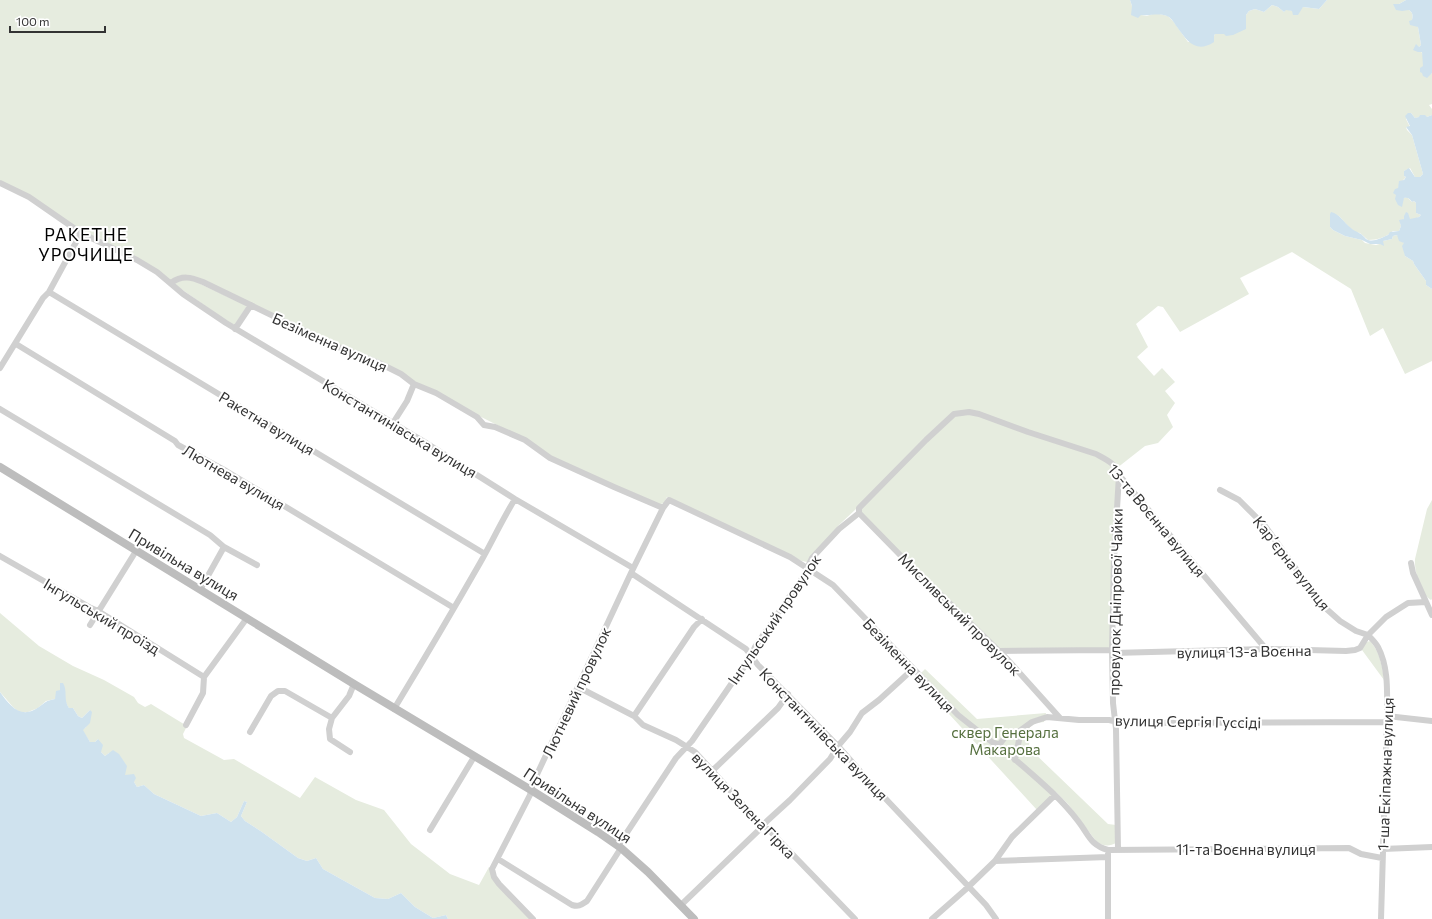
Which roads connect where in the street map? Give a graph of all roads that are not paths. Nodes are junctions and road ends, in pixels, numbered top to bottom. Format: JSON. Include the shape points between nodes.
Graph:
{"nodes":[{"id":1,"x":0,"y":183,"type":"edge"},
{"id":2,"x":81,"y":233,"type":"junction"},
{"id":3,"x":171,"y":283,"type":"junction"},
{"id":4,"x":49,"y":292,"type":"junction"},
{"id":5,"x":251,"y":305,"type":"junction"},
{"id":6,"x":235,"y":329,"type":"junction"},
{"id":7,"x":16,"y":344,"type":"junction"},
{"id":8,"x":0,"y":368,"type":"edge"},
{"id":9,"x":414,"y":384,"type":"junction"},
{"id":10,"x":0,"y":409,"type":"edge"},
{"id":11,"x":954,"y":414,"type":"joint"},
{"id":12,"x":393,"y":423,"type":"junction"},
{"id":13,"x":0,"y":467,"type":"edge"},
{"id":14,"x":1119,"y":475,"type":"junction"},
{"id":15,"x":1220,"y":490,"type":"dead end"},
{"id":16,"x":515,"y":499,"type":"junction"},
{"id":17,"x":669,"y":500,"type":"joint"},
{"id":18,"x":663,"y":508,"type":"junction"},
{"id":19,"x":859,"y":513,"type":"junction"},
{"id":20,"x":224,"y":547,"type":"junction"},
{"id":21,"x":136,"y":551,"type":"junction"},
{"id":22,"x":485,"y":554,"type":"junction"},
{"id":23,"x":0,"y":556,"type":"edge"},
{"id":24,"x":1411,"y":563,"type":"dead end"},
{"id":25,"x":257,"y":565,"type":"dead end"},
{"id":26,"x":632,"y":570,"type":"junction"},
{"id":27,"x":807,"y":570,"type":"junction"},
{"id":28,"x":200,"y":590,"type":"junction"},
{"id":29,"x":1426,"y":602,"type":"junction"},
{"id":30,"x":454,"y":608,"type":"junction"},
{"id":31,"x":98,"y":611,"type":"junction"},
{"id":32,"x":1432,"y":615,"type":"edge"},
{"id":33,"x":247,"y":618,"type":"junction"},
{"id":34,"x":702,"y":619,"type":"junction"},
{"id":35,"x":90,"y":625,"type":"dead end"},
{"id":36,"x":1368,"y":635,"type":"junction"},
{"id":37,"x":1266,"y":649,"type":"junction"},
{"id":38,"x":997,"y":651,"type":"junction"},
{"id":39,"x":1112,"y":651,"type":"junction"},
{"id":40,"x":751,"y":655,"type":"junction"},
{"id":41,"x":913,"y":670,"type":"junction"},
{"id":42,"x":204,"y":677,"type":"junction"},
{"id":43,"x":354,"y":684,"type":"junction"},
{"id":44,"x":578,"y":687,"type":"junction"},
{"id":45,"x":788,"y":694,"type":"junction"},
{"id":46,"x":394,"y":709,"type":"junction"},
{"id":47,"x":634,"y":716,"type":"junction"},
{"id":48,"x":332,"y":718,"type":"junction"},
{"id":49,"x":1060,"y":718,"type":"junction"},
{"id":50,"x":1387,"y":719,"type":"junction"},
{"id":51,"x":1432,"y":721,"type":"edge"},
{"id":52,"x":1116,"y":722,"type":"junction"},
{"id":53,"x":186,"y":725,"type":"dead end"},
{"id":54,"x":1020,"y":730,"type":"junction"},
{"id":55,"x":250,"y":732,"type":"dead end"},
{"id":56,"x":998,"y":745,"type":"junction"},
{"id":57,"x":838,"y":746,"type":"junction"},
{"id":58,"x":686,"y":747,"type":"junction"},
{"id":59,"x":350,"y":752,"type":"dead end"},
{"id":60,"x":474,"y":757,"type":"junction"},
{"id":61,"x":1015,"y":760,"type":"junction"},
{"id":62,"x":712,"y":771,"type":"junction"},
{"id":63,"x":531,"y":790,"type":"junction"},
{"id":64,"x":1055,"y":795,"type":"junction"},
{"id":65,"x":763,"y":826,"type":"junction"},
{"id":66,"x":430,"y":830,"type":"dead end"},
{"id":67,"x":619,"y":847,"type":"junction"},
{"id":68,"x":1432,"y":847,"type":"edge"},
{"id":69,"x":1384,"y":849,"type":"junction"},
{"id":70,"x":1108,"y":850,"type":"junction"},
{"id":71,"x":1118,"y":850,"type":"junction"},
{"id":72,"x":1108,"y":857,"type":"junction"},
{"id":73,"x":1382,"y":858,"type":"junction"},
{"id":74,"x":498,"y":859,"type":"junction"},
{"id":75,"x":995,"y":861,"type":"junction"},
{"id":76,"x":969,"y":886,"type":"junction"},
{"id":77,"x":680,"y":905,"type":"junction"},
{"id":78,"x":533,"y":919,"type":"edge"},
{"id":79,"x":694,"y":919,"type":"edge"},
{"id":80,"x":854,"y":919,"type":"edge"},
{"id":81,"x":932,"y":919,"type":"edge"},
{"id":82,"x":996,"y":919,"type":"edge"},
{"id":83,"x":1108,"y":919,"type":"edge"},
{"id":84,"x":1381,"y":919,"type":"edge"}],
"edges":[{"from":1,"to":2,"type":"street","via":[[29,196]]},
{"from":2,"to":3,"type":"street","via":[[128,255]]},
{"from":2,"to":4,"type":"street"},
{"from":3,"to":5,"type":"street","name":"Безіменна вулиця","via":[[176,279],[194,278]]},
{"from":3,"to":6,"type":"street","name":"Константинівська вулиця"},
{"from":4,"to":7,"type":"street"},
{"from":4,"to":22,"type":"street","name":"Ракетна вулиця"},
{"from":5,"to":6,"type":"street"},
{"from":5,"to":9,"type":"street","name":"Безіменна вулиця","via":[[333,345],[379,363]]},
{"from":6,"to":12,"type":"street","name":"Константинівська вулиця"},
{"from":7,"to":8,"type":"street"},
{"from":7,"to":30,"type":"street","name":"Лютнева вулиця","via":[[178,445],[226,471]]},
{"from":9,"to":12,"type":"street"},
{"from":9,"to":18,"type":"street","name":"Безіменна вулиця","via":[[436,393],[477,417],[484,425],[525,440],[550,458]]},
{"from":10,"to":20,"type":"street","via":[[210,535]]},
{"from":11,"to":14,"type":"street","name":"13-та Воєнна вулиця","via":[[979,414],[1096,454],[1117,468]]},
{"from":11,"to":19,"type":"street","name":"Інгульський провулок","via":[[859,508]]},
{"from":12,"to":16,"type":"street","name":"Константинівська вулиця"},
{"from":13,"to":21,"type":"street","name":"Привільна вулиця"},
{"from":14,"to":37,"type":"street","name":"13-та Воєнна вулиця"},
{"from":14,"to":39,"type":"street","name":"провулок Дніпрової Чайки"},
{"from":15,"to":36,"type":"street","name":"Карʼєрна вулиця","via":[[1239,500],[1265,526],[1322,605],[1356,632]]},
{"from":16,"to":22,"type":"street"},
{"from":16,"to":26,"type":"street","name":"Константинівська вулиця"},
{"from":17,"to":18,"type":"street","name":"Лютневий провулок"},
{"from":17,"to":27,"type":"street","name":"Безіменна вулиця","via":[[790,557]]},
{"from":18,"to":26,"type":"street","name":"Лютневий провулок"},
{"from":19,"to":27,"type":"street","name":"Інгульський провулок","via":[[828,540],[812,558]]},
{"from":19,"to":38,"type":"street","name":"Мисливський провулок"},
{"from":20,"to":25,"type":"street"},
{"from":20,"to":28,"type":"street"},
{"from":21,"to":28,"type":"street","name":"Привільна вулиця"},
{"from":21,"to":31,"type":"street"},
{"from":22,"to":30,"type":"street"},
{"from":23,"to":31,"type":"street","name":"Інгульський проїзд"},
{"from":24,"to":29,"type":"street"},
{"from":26,"to":34,"type":"street","name":"Константинівська вулиця"},
{"from":26,"to":44,"type":"street","name":"Лютневий провулок"},
{"from":27,"to":40,"type":"street","name":"Інгульський провулок"},
{"from":27,"to":41,"type":"street","name":"Безіменна вулиця","via":[[833,586]]},
{"from":28,"to":33,"type":"street","name":"Привільна вулиця"},
{"from":29,"to":32,"type":"street"},
{"from":29,"to":36,"type":"street","via":[[1408,603],[1386,617]]},
{"from":30,"to":46,"type":"street"},
{"from":31,"to":35,"type":"street"},
{"from":31,"to":42,"type":"street","name":"Інгульський проїзд"},
{"from":33,"to":42,"type":"street"},
{"from":33,"to":43,"type":"street","name":"Привільна вулиця"},
{"from":34,"to":40,"type":"street","name":"Константинівська вулиця"},
{"from":34,"to":47,"type":"street"},
{"from":36,"to":37,"type":"street","name":"вулиця 13-а Воєнна","via":[[1360,648],[1355,650]]},
{"from":36,"to":50,"type":"street","name":"1-ша Екіпажна вулиця","via":[[1378,646],[1384,662]]},
{"from":37,"to":39,"type":"street","name":"вулиця 13-а Воєнна"},
{"from":38,"to":39,"type":"street","name":"вулиця 13-а Воєнна"},
{"from":38,"to":49,"type":"street","name":"Мисливський провулок","via":[[1014,666]]},
{"from":39,"to":52,"type":"street","name":"провулок Дніпрової Чайки"},
{"from":40,"to":45,"type":"street","name":"Константинівська вулиця"},
{"from":40,"to":58,"type":"street","name":"Інгульський провулок","via":[[750,661]]},
{"from":41,"to":56,"type":"street","name":"Безіменна вулиця","via":[[958,715]]},
{"from":41,"to":57,"type":"street","via":[[862,713]]},
{"from":42,"to":53,"type":"street","via":[[203,693]]},
{"from":43,"to":46,"type":"street","name":"Привільна вулиця"},
{"from":43,"to":48,"type":"street","via":[[349,696]]},
{"from":44,"to":47,"type":"street","name":"вулиця Зелена Гірка"},
{"from":44,"to":63,"type":"street","name":"Лютневий провулок"},
{"from":45,"to":57,"type":"street","name":"Константинівська вулиця"},
{"from":45,"to":62,"type":"street","via":[[778,708]]},
{"from":46,"to":60,"type":"street","name":"Привільна вулиця"},
{"from":47,"to":58,"type":"street","name":"вулиця Зелена Гірка","via":[[643,725]]},
{"from":48,"to":55,"type":"street","via":[[285,691],[278,691],[271,696]]},
{"from":48,"to":59,"type":"street","via":[[330,739]]},
{"from":49,"to":52,"type":"street","name":"вулиця Сергія Гуссіді"},
{"from":49,"to":54,"type":"street","name":"вулиця Сергія Гуссіді","via":[[1047,717],[1032,722]]},
{"from":50,"to":51,"type":"street","name":"вулиця Сергія Гуссіді"},
{"from":50,"to":52,"type":"street","name":"вулиця Сергія Гуссіді"},
{"from":50,"to":69,"type":"street","name":"1-ша Екіпажна вулиця"},
{"from":52,"to":71,"type":"street","name":"провулок Дніпрової Чайки"},
{"from":54,"to":56,"type":"street","name":"вулиця Сергія Гуссіді","via":[[1006,736]]},
{"from":54,"to":61,"type":"street"},
{"from":56,"to":61,"type":"street","name":"Безіменна вулиця"},
{"from":57,"to":65,"type":"street","via":[[830,759]]},
{"from":57,"to":76,"type":"street","name":"Константинівська вулиця"},
{"from":58,"to":62,"type":"street","name":"вулиця Зелена Гірка","via":[[695,752]]},
{"from":58,"to":67,"type":"street","name":"Інгульський провулок","via":[[676,758]]},
{"from":60,"to":63,"type":"street","name":"Привільна вулиця"},
{"from":60,"to":66,"type":"street"},
{"from":61,"to":64,"type":"street","name":"Безіменна вулиця"},
{"from":62,"to":65,"type":"street","name":"вулиця Зелена Гірка"},
{"from":63,"to":67,"type":"street","name":"Привільна вулиця"},
{"from":63,"to":74,"type":"street","name":"Лютневий провулок"},
{"from":64,"to":70,"type":"street","name":"Безіменна вулиця","via":[[1078,820],[1095,845]]},
{"from":64,"to":75,"type":"street","via":[[1012,837]]},
{"from":65,"to":77,"type":"street"},
{"from":65,"to":80,"type":"street","name":"вулиця Зелена Гірка"},
{"from":67,"to":74,"type":"street","name":"Інгульський провулок","via":[[586,901],[578,906],[572,905]]},
{"from":67,"to":77,"type":"street","name":"Привільна вулиця"},
{"from":68,"to":69,"type":"street"},
{"from":69,"to":73,"type":"street","name":"1-ша Екіпажна вулиця"},
{"from":70,"to":71,"type":"street","name":"11-та Воєнна вулиця"},
{"from":70,"to":72,"type":"street"},
{"from":71,"to":73,"type":"street","name":"11-та Воєнна вулиця","via":[[1349,848],[1361,854]]},
{"from":72,"to":75,"type":"street"},
{"from":72,"to":83,"type":"street"},
{"from":73,"to":84,"type":"street","name":"1-ша Екіпажна вулиця"},
{"from":74,"to":78,"type":"street","name":"Лютневий провулок","via":[[492,869],[494,877]]},
{"from":75,"to":76,"type":"street"},
{"from":76,"to":81,"type":"street"},
{"from":76,"to":82,"type":"street","name":"Константинівська вулиця"},
{"from":77,"to":79,"type":"street","name":"Привільна вулиця"}]}
